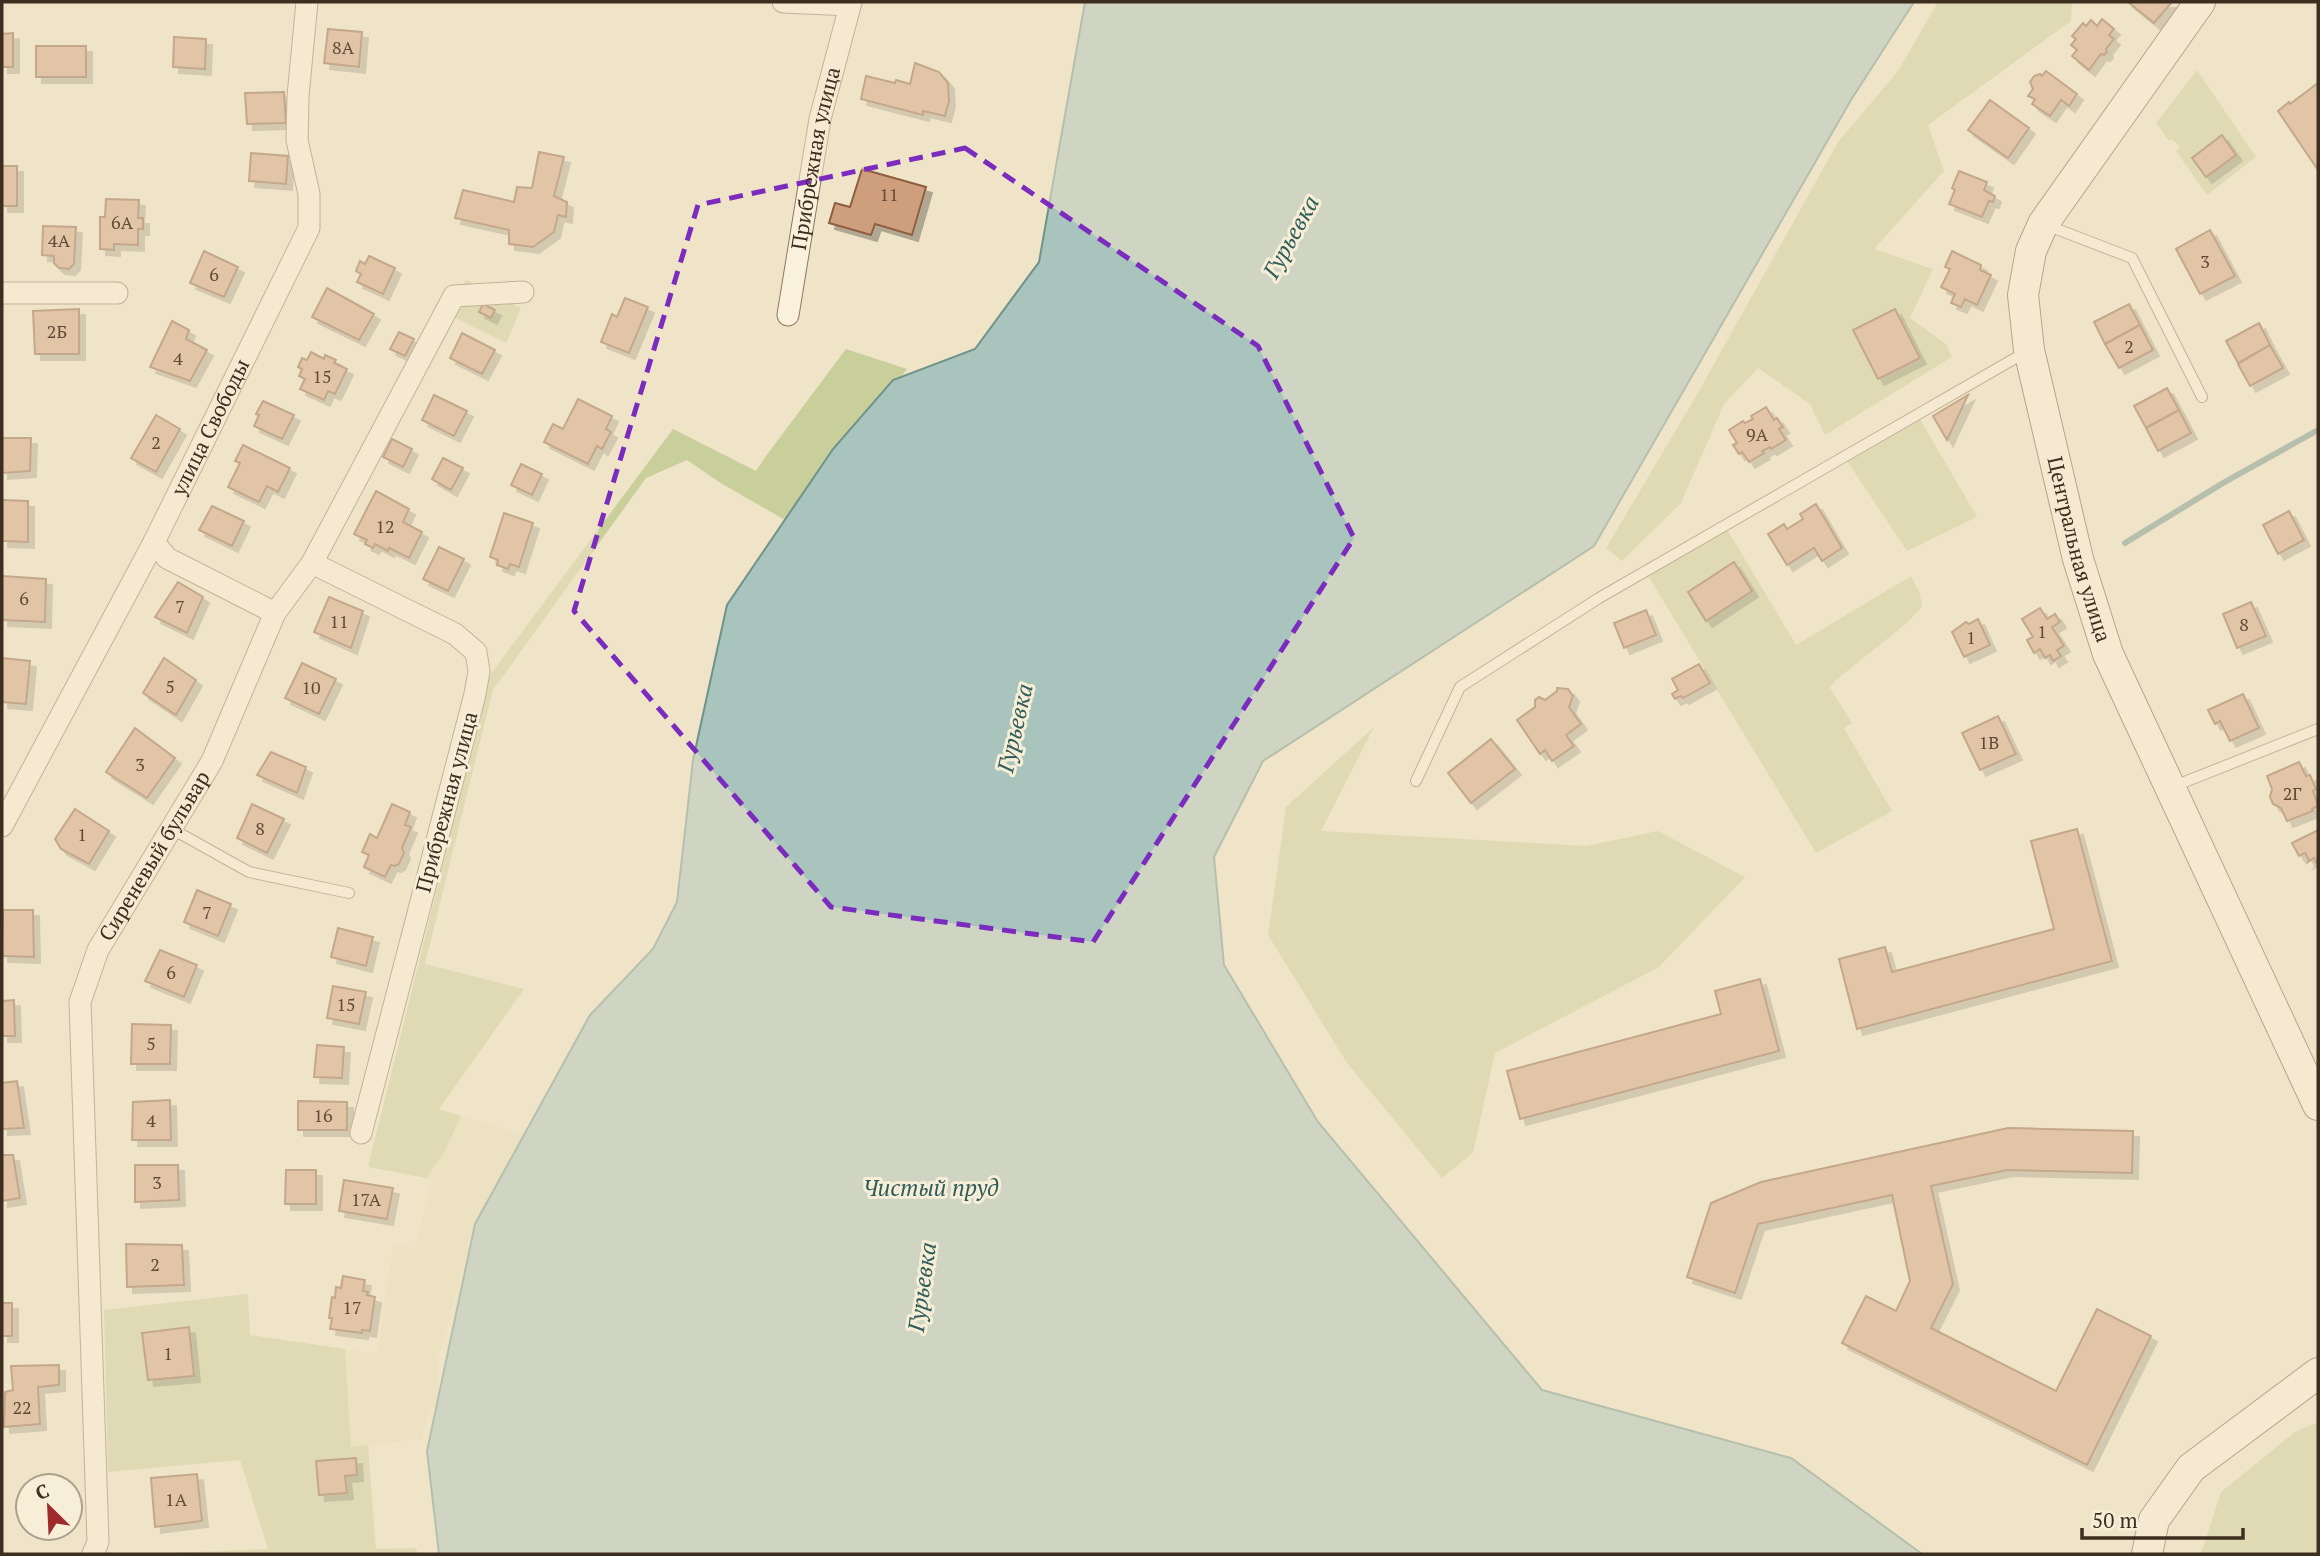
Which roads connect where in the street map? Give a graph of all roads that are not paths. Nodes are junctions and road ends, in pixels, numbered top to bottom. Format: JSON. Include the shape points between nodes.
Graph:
{"nodes":[{"id":1,"x":307,"y":2,"type":"edge"},
{"id":2,"x":783,"y":2,"type":"edge"},
{"id":3,"x":2200,"y":2,"type":"edge"},
{"id":4,"x":851,"y":3,"type":"edge"},
{"id":5,"x":2043,"y":224,"type":"junction"},
{"id":6,"x":523,"y":292,"type":"dead end"},
{"id":7,"x":2,"y":293,"type":"edge"},
{"id":8,"x":117,"y":293,"type":"dead end"},
{"id":9,"x":788,"y":315,"type":"dead end"},
{"id":10,"x":2029,"y":350,"type":"junction"},
{"id":11,"x":2202,"y":397,"type":"dead end"},
{"id":12,"x":154,"y":542,"type":"junction"},
{"id":13,"x":312,"y":563,"type":"junction"},
{"id":14,"x":275,"y":613,"type":"junction"},
{"id":15,"x":2318,"y":730,"type":"edge"},
{"id":16,"x":1416,"y":781,"type":"dead end"},
{"id":17,"x":2169,"y":788,"type":"junction"},
{"id":18,"x":2,"y":826,"type":"edge"},
{"id":19,"x":172,"y":828,"type":"junction"},
{"id":20,"x":349,"y":893,"type":"dead end"},
{"id":21,"x":2318,"y":1105,"type":"edge"},
{"id":22,"x":361,"y":1133,"type":"dead end"},
{"id":23,"x":2318,"y":1373,"type":"edge"},
{"id":24,"x":95,"y":1548,"type":"edge"},
{"id":25,"x":2147,"y":1554,"type":"edge"}],
"edges":[{"from":1,"to":12,"type":"street","name":"улица Свободы","via":[[297,140],[309,194],[309,228]]},
{"from":2,"to":4,"type":"street"},
{"from":3,"to":5,"type":"main road","name":"Центральная улица"},
{"from":4,"to":9,"type":"street","name":"Прибрежная улица","via":[[820,119]]},
{"from":5,"to":10,"type":"main road","name":"Центральная улица","via":[[2031,251],[2023,295]]},
{"from":5,"to":11,"type":"lane","via":[[2132,258]]},
{"from":6,"to":13,"type":"street","name":"Сиреневый бульвар","via":[[454,296]]},
{"from":7,"to":8,"type":"street"},
{"from":10,"to":16,"type":"lane","via":[[1599,598],[1460,687]]},
{"from":10,"to":17,"type":"main road","name":"Центральная улица","via":[[2078,559],[2104,642]]},
{"from":12,"to":14,"type":"street","via":[[167,558]]},
{"from":12,"to":18,"type":"street","name":"улица Свободы"},
{"from":13,"to":14,"type":"street","name":"Сиреневый бульвар"},
{"from":13,"to":22,"type":"street","name":"Прибрежная улица","via":[[456,634],[476,652],[479,671]]},
{"from":14,"to":19,"type":"street","name":"Сиреневый бульвар","via":[[212,761]]},
{"from":15,"to":17,"type":"lane"},
{"from":17,"to":21,"type":"main road","name":"Центральная улица"},
{"from":19,"to":20,"type":"lane","via":[[248,872]]},
{"from":19,"to":24,"type":"street","name":"Сиреневый бульвар","via":[[98,950],[80,1002]]},
{"from":23,"to":25,"type":"main road","via":[[2190,1468],[2154,1520]]}]}
